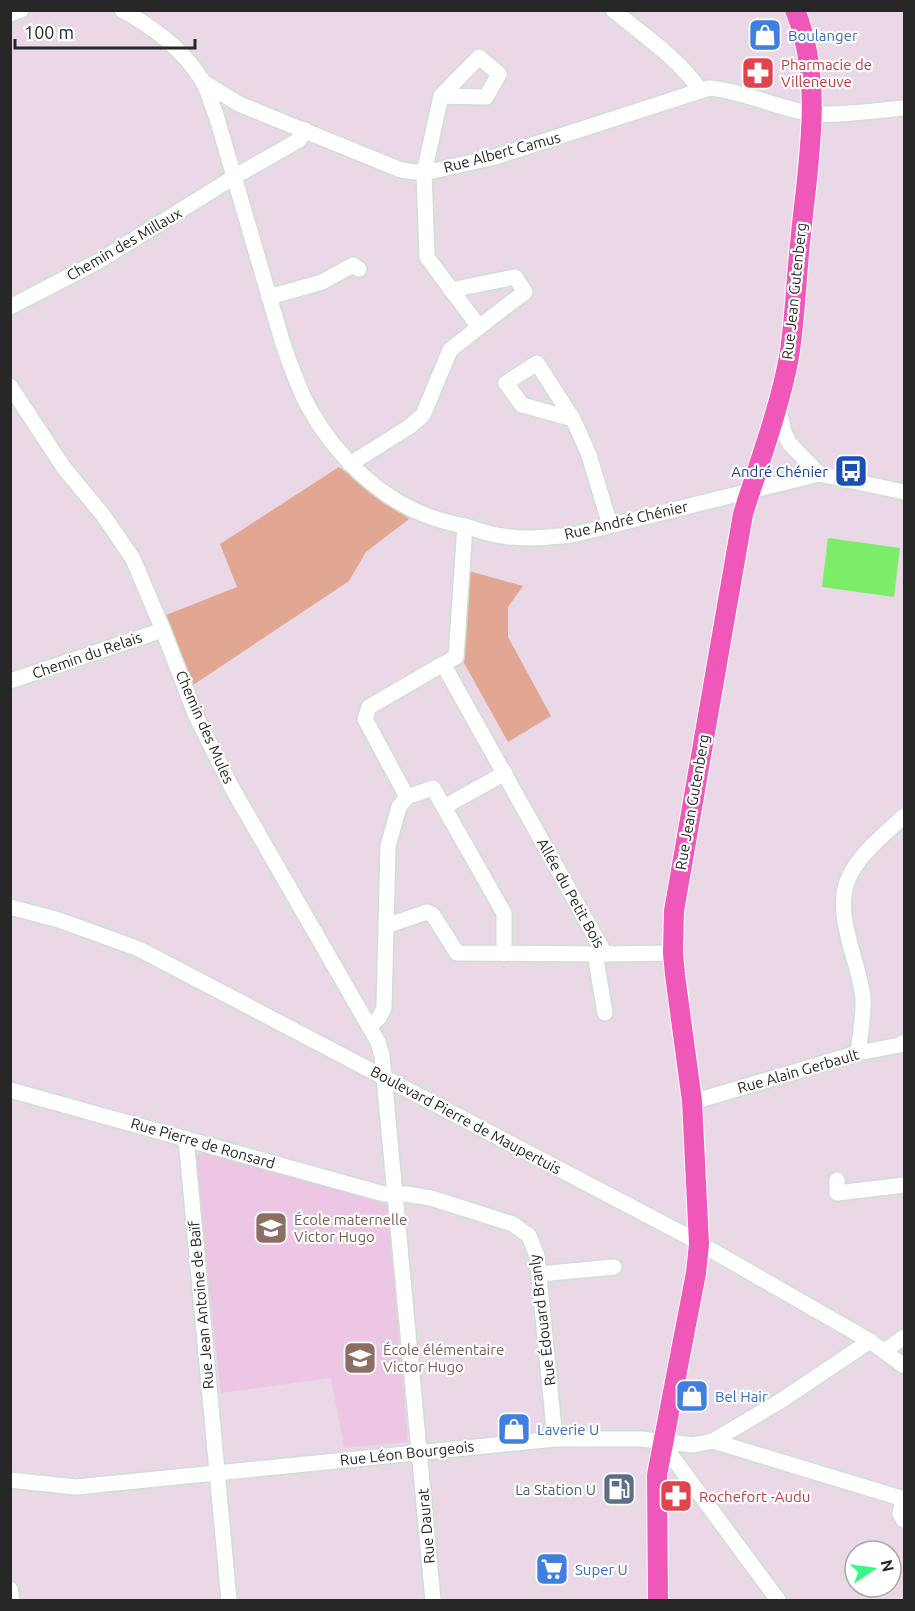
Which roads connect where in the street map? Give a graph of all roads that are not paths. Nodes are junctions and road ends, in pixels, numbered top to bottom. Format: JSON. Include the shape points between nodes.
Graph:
{"nodes":[{"id":1,"x":21,"y":10,"type":"edge"},
{"id":2,"x":122,"y":10,"type":"edge"},
{"id":3,"x":613,"y":10,"type":"edge"},
{"id":4,"x":795,"y":10,"type":"edge"},
{"id":5,"x":10,"y":14,"type":"edge"},
{"id":6,"x":152,"y":18,"type":"edge"},
{"id":7,"x":203,"y":82,"type":"junction"},
{"id":8,"x":700,"y":90,"type":"junction"},
{"id":9,"x":441,"y":96,"type":"dead end"},
{"id":10,"x":239,"y":104,"type":"junction"},
{"id":11,"x":904,"y":108,"type":"edge"},
{"id":12,"x":811,"y":114,"type":"junction"},
{"id":13,"x":216,"y":115,"type":"junction"},
{"id":14,"x":305,"y":130,"type":"junction"},
{"id":15,"x":424,"y":173,"type":"junction"},
{"id":16,"x":234,"y":177,"type":"junction"},
{"id":17,"x":359,"y":269,"type":"dead end"},
{"id":18,"x":452,"y":290,"type":"junction"},
{"id":19,"x":269,"y":297,"type":"junction"},
{"id":20,"x":10,"y":307,"type":"edge"},
{"id":21,"x":479,"y":327,"type":"junction"},
{"id":22,"x":10,"y":386,"type":"edge"},
{"id":23,"x":777,"y":400,"type":"junction"},
{"id":24,"x":573,"y":419,"type":"dead end"},
{"id":25,"x":350,"y":464,"type":"junction"},
{"id":26,"x":819,"y":474,"type":"junction"},
{"id":27,"x":750,"y":490,"type":"junction"},
{"id":28,"x":904,"y":492,"type":"edge"},
{"id":29,"x":610,"y":525,"type":"junction"},
{"id":30,"x":465,"y":526,"type":"junction"},
{"id":31,"x":163,"y":630,"type":"junction"},
{"id":32,"x":442,"y":664,"type":"junction"},
{"id":33,"x":10,"y":681,"type":"edge"},
{"id":34,"x":505,"y":773,"type":"junction"},
{"id":35,"x":408,"y":797,"type":"junction"},
{"id":36,"x":444,"y":807,"type":"junction"},
{"id":37,"x":904,"y":816,"type":"edge"},
{"id":38,"x":10,"y":907,"type":"edge"},
{"id":39,"x":386,"y":926,"type":"junction"},
{"id":40,"x":673,"y":953,"type":"junction"},
{"id":41,"x":504,"y":954,"type":"junction"},
{"id":42,"x":600,"y":954,"type":"junction"},
{"id":43,"x":605,"y":1013,"type":"dead end"},
{"id":44,"x":369,"y":1026,"type":"junction"},
{"id":45,"x":904,"y":1042,"type":"edge"},
{"id":46,"x":858,"y":1053,"type":"junction"},
{"id":47,"x":384,"y":1077,"type":"junction"},
{"id":48,"x":10,"y":1090,"type":"edge"},
{"id":49,"x":692,"y":1101,"type":"junction"},
{"id":50,"x":186,"y":1138,"type":"junction"},
{"id":51,"x":837,"y":1180,"type":"dead end"},
{"id":52,"x":904,"y":1185,"type":"edge"},
{"id":53,"x":395,"y":1194,"type":"junction"},
{"id":54,"x":699,"y":1244,"type":"junction"},
{"id":55,"x":614,"y":1267,"type":"dead end"},
{"id":56,"x":539,"y":1274,"type":"junction"},
{"id":57,"x":904,"y":1337,"type":"edge"},
{"id":58,"x":870,"y":1341,"type":"junction"},
{"id":59,"x":886,"y":1350,"type":"junction"},
{"id":60,"x":904,"y":1366,"type":"edge"},
{"id":61,"x":555,"y":1439,"type":"junction"},
{"id":62,"x":713,"y":1441,"type":"junction"},
{"id":63,"x":662,"y":1443,"type":"junction"},
{"id":64,"x":420,"y":1451,"type":"junction"},
{"id":65,"x":217,"y":1472,"type":"junction"},
{"id":66,"x":10,"y":1480,"type":"edge"},
{"id":67,"x":904,"y":1498,"type":"edge"},
{"id":68,"x":904,"y":1520,"type":"edge"},
{"id":69,"x":10,"y":1589,"type":"edge"},
{"id":70,"x":12,"y":1600,"type":"edge"},
{"id":71,"x":230,"y":1600,"type":"edge"},
{"id":72,"x":433,"y":1600,"type":"edge"},
{"id":73,"x":658,"y":1600,"type":"edge"},
{"id":74,"x":778,"y":1600,"type":"edge"}],
"edges":[{"from":1,"to":5,"type":"street"},
{"from":2,"to":6,"type":"street","name":"Rue Albert Camus"},
{"from":3,"to":8,"type":"street","via":[[692,77]]},
{"from":4,"to":12,"type":"main road","name":"Rue Jean Gutenberg","via":[[809,54]]},
{"from":6,"to":7,"type":"street","name":"Rue Albert Camus"},
{"from":7,"to":10,"type":"street","name":"Rue Albert Camus"},
{"from":7,"to":13,"type":"street","name":"Rue Albert Camus"},
{"from":8,"to":12,"type":"street","via":[[722,89]]},
{"from":8,"to":15,"type":"street","name":"Rue Albert Camus","via":[[527,149]]},
{"from":9,"to":15,"type":"street"},
{"from":10,"to":13,"type":"street","via":[[220,109]]},
{"from":10,"to":14,"type":"street","name":"Rue Albert Camus"},
{"from":11,"to":12,"type":"street"},
{"from":12,"to":23,"type":"main road","name":"Rue Jean Gutenberg","via":[[789,357]]},
{"from":13,"to":16,"type":"street","name":"Rue Albert Camus"},
{"from":14,"to":15,"type":"street","name":"Rue Albert Camus","via":[[401,170]]},
{"from":14,"to":16,"type":"street","via":[[299,140]]},
{"from":15,"to":18,"type":"street","via":[[427,256]]},
{"from":16,"to":19,"type":"street","name":"Rue André Chénier"},
{"from":16,"to":20,"type":"street","name":"Chemin des Millaux","via":[[99,261]]},
{"from":17,"to":19,"type":"street","via":[[353,264],[322,282]]},
{"from":18,"to":21,"type":"street"},
{"from":18,"to":21,"type":"street","via":[[515,277],[525,292]]},
{"from":19,"to":25,"type":"street","name":"Rue André Chénier","via":[[286,354],[309,408]]},
{"from":21,"to":25,"type":"street","via":[[450,350],[423,415]]},
{"from":22,"to":31,"type":"street","name":"Chemin des Mules","via":[[64,468],[133,559]]},
{"from":23,"to":26,"type":"street","via":[[789,443]]},
{"from":23,"to":27,"type":"main road","name":"Rue Jean Gutenberg"},
{"from":24,"to":29,"type":"street","via":[[589,455]]},
{"from":25,"to":30,"type":"street","name":"Rue André Chénier","via":[[400,503]]},
{"from":26,"to":27,"type":"street","name":"Rue André Chénier"},
{"from":26,"to":28,"type":"street","name":"Rue André Chénier"},
{"from":27,"to":29,"type":"street","name":"Rue André Chénier"},
{"from":27,"to":40,"type":"main road","name":"Rue Jean Gutenberg","via":[[691,805],[674,910]]},
{"from":29,"to":30,"type":"street","name":"Rue André Chénier","via":[[572,535],[536,538],[503,536]]},
{"from":30,"to":32,"type":"street","via":[[456,657]]},
{"from":31,"to":33,"type":"street","name":"Chemin du Relais"},
{"from":31,"to":44,"type":"street","name":"Chemin des Mules","via":[[196,716],[232,788]]},
{"from":32,"to":34,"type":"street","name":"Allée du Petit Bois"},
{"from":32,"to":35,"type":"street","via":[[369,707],[365,719]]},
{"from":34,"to":36,"type":"street"},
{"from":34,"to":42,"type":"street","name":"Allée du Petit Bois"},
{"from":35,"to":36,"type":"street","via":[[433,788]]},
{"from":35,"to":39,"type":"street","via":[[399,807],[388,846]]},
{"from":36,"to":41,"type":"street","via":[[504,913]]},
{"from":37,"to":46,"type":"street","via":[[855,866],[843,892],[862,998]]},
{"from":38,"to":47,"type":"street","name":"Boulevard Pierre de Maupertuis","via":[[59,920],[139,950]]},
{"from":39,"to":41,"type":"street","via":[[428,912],[457,953]]},
{"from":39,"to":44,"type":"street","via":[[384,1008]]},
{"from":40,"to":42,"type":"street","name":"Allée du Petit Bois"},
{"from":40,"to":49,"type":"main road","name":"Rue Jean Gutenberg"},
{"from":41,"to":42,"type":"street"},
{"from":42,"to":43,"type":"street"},
{"from":44,"to":47,"type":"street","name":"Chemin des Mules","via":[[382,1056]]},
{"from":45,"to":46,"type":"street","name":"Rue Alain Gerbault"},
{"from":46,"to":49,"type":"street","name":"Rue Alain Gerbault"},
{"from":47,"to":53,"type":"street","name":"Chemin des Mules"},
{"from":47,"to":54,"type":"street","name":"Boulevard Pierre de Maupertuis"},
{"from":48,"to":50,"type":"street","name":"Rue Pierre de Ronsard"},
{"from":49,"to":54,"type":"main road","name":"Rue Jean Gutenberg"},
{"from":50,"to":53,"type":"street","name":"Rue Pierre de Ronsard"},
{"from":50,"to":65,"type":"street","name":"Rue Jean Antoine de Baïf"},
{"from":51,"to":52,"type":"street","via":[[837,1193]]},
{"from":53,"to":56,"type":"street","name":"Rue Édouard Branly","via":[[431,1198],[513,1224],[529,1236]]},
{"from":53,"to":64,"type":"street","name":"Rue Daurat"},
{"from":54,"to":58,"type":"street","name":"Boulevard Pierre de Maupertuis"},
{"from":54,"to":63,"type":"main road","name":"Rue Jean Gutenberg"},
{"from":55,"to":56,"type":"street"},
{"from":56,"to":61,"type":"street","name":"Rue Édouard Branly"},
{"from":57,"to":59,"type":"street"},
{"from":58,"to":59,"type":"street","name":"Boulevard Pierre de Maupertuis"},
{"from":58,"to":62,"type":"street"},
{"from":59,"to":60,"type":"street","name":"Boulevard Pierre de Maupertuis"},
{"from":61,"to":63,"type":"street","name":"Rue Léon Bourgeois","via":[[641,1439]]},
{"from":61,"to":64,"type":"street","name":"Rue Léon Bourgeois"},
{"from":62,"to":63,"type":"street","name":"Rue Léon Bourgeois","via":[[693,1445]]},
{"from":62,"to":67,"type":"street","name":"Rue Léon Bourgeois"},
{"from":63,"to":73,"type":"main road","name":"Rue Jean Gutenberg","via":[[657,1482]]},
{"from":63,"to":74,"type":"street"},
{"from":64,"to":65,"type":"street","name":"Rue Léon Bourgeois"},
{"from":64,"to":72,"type":"street","name":"Rue Daurat"},
{"from":65,"to":66,"type":"street","name":"Rue Léon Bourgeois","via":[[76,1487]]},
{"from":65,"to":71,"type":"street","name":"Rue Jean Antoine de Baïf"},
{"from":67,"to":68,"type":"street","via":[[900,1514]]},
{"from":69,"to":70,"type":"street"}]}
